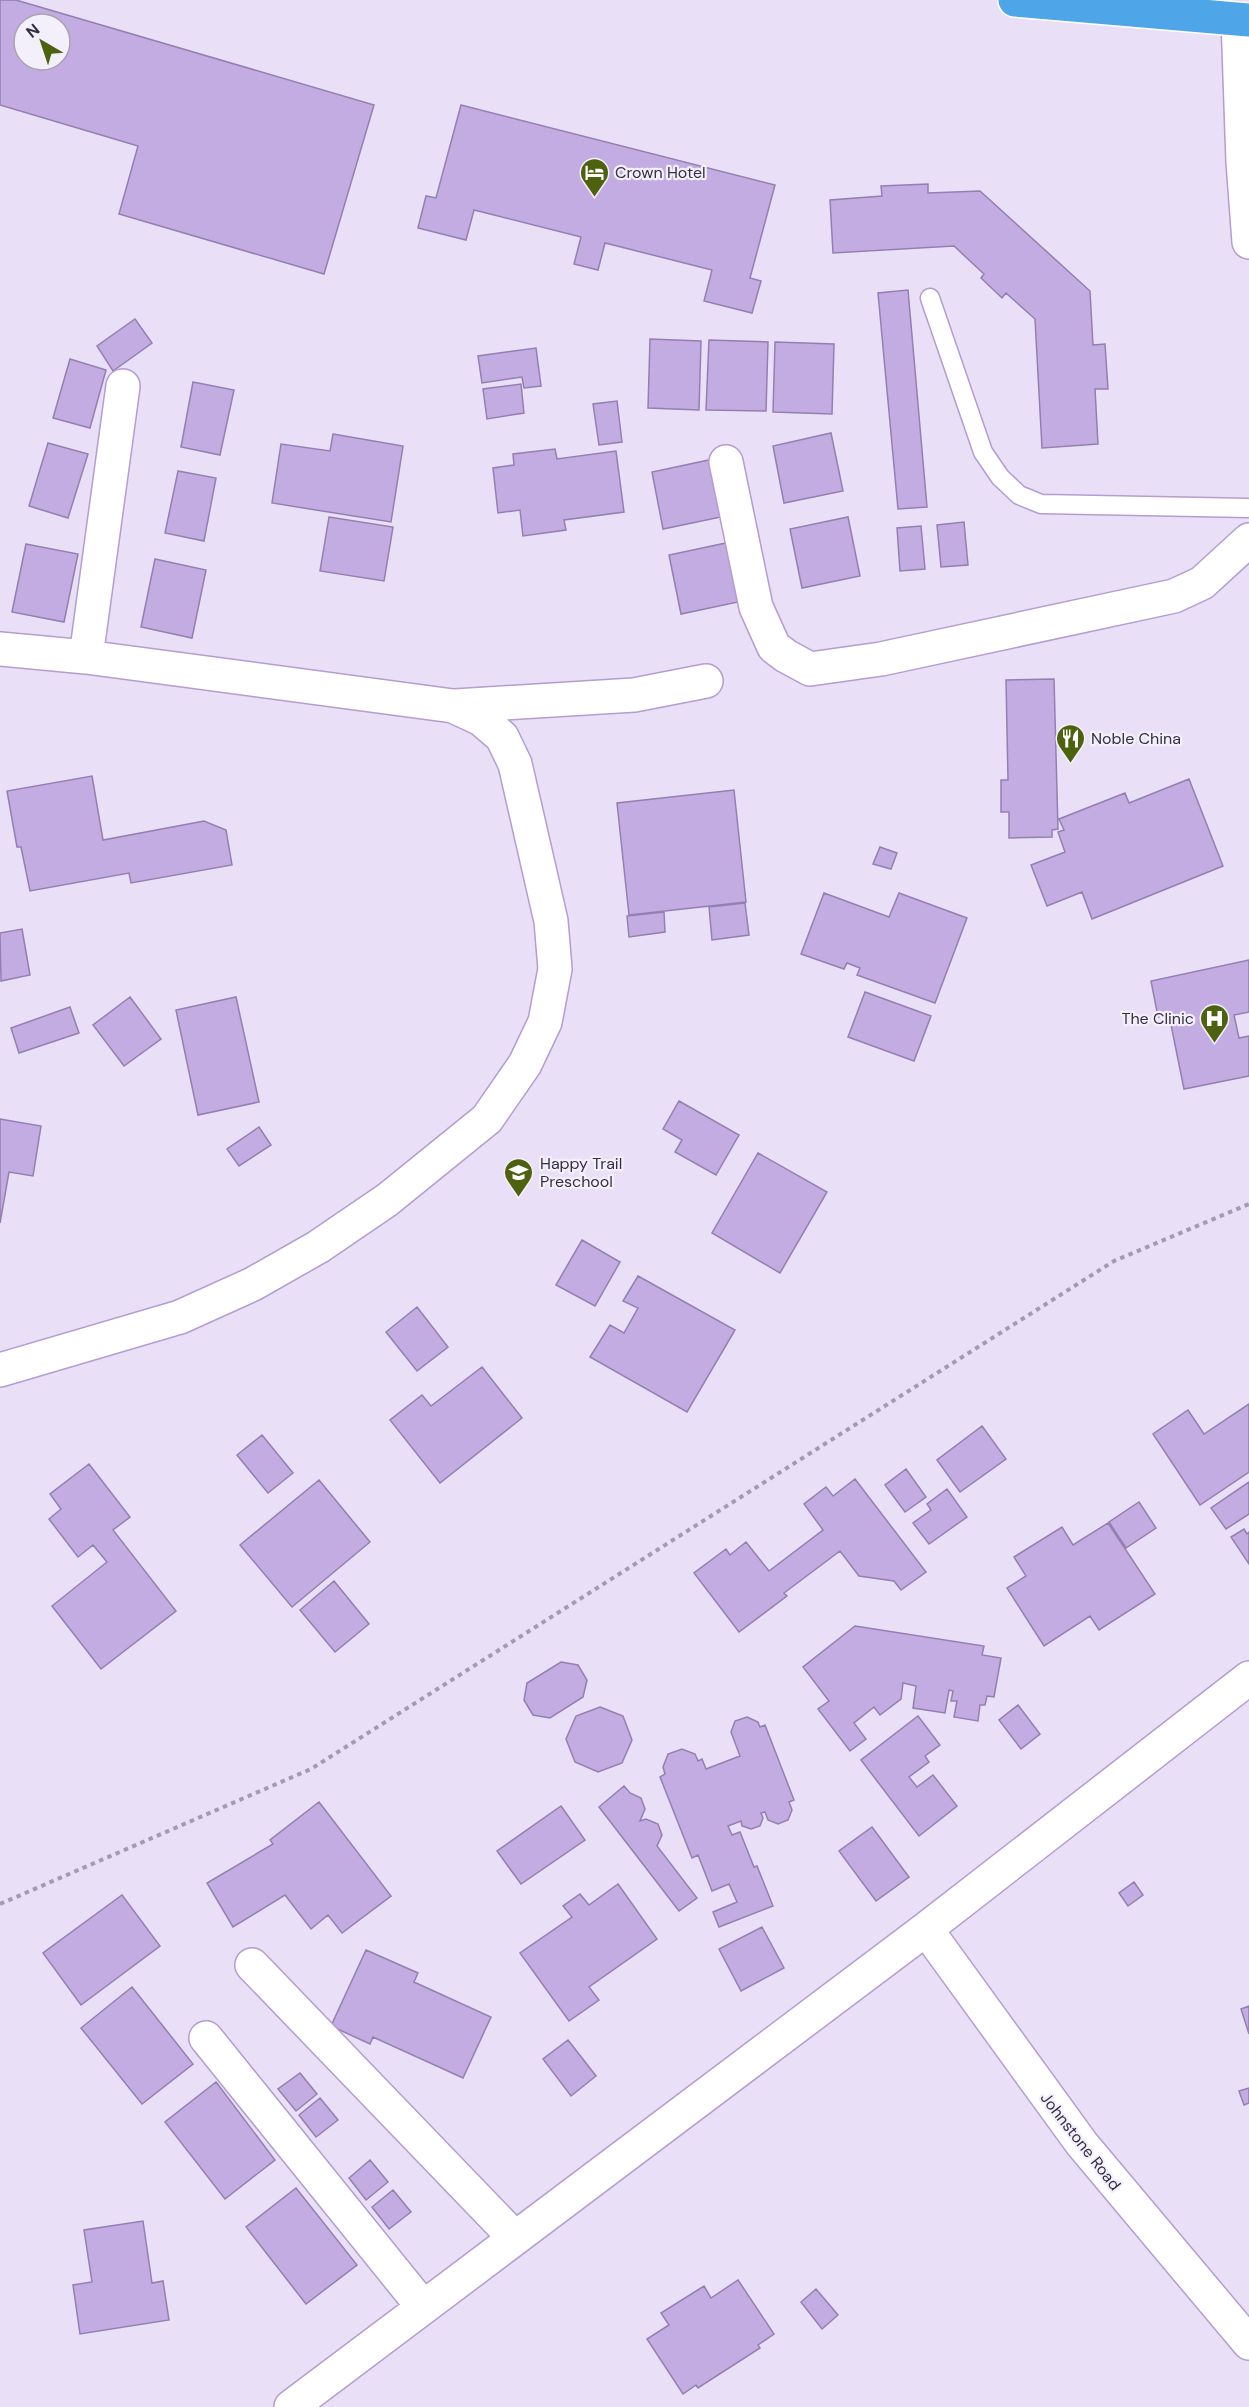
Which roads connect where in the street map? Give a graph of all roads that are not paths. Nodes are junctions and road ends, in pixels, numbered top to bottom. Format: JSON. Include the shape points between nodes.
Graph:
{"nodes":[{"id":1,"x":1015,"y":0,"type":"edge"},
{"id":2,"x":1069,"y":2,"type":"edge"},
{"id":3,"x":1244,"y":19,"type":"edge"},
{"id":4,"x":1249,"y":242,"type":"edge"},
{"id":5,"x":930,"y":298,"type":"dead end"},
{"id":6,"x":123,"y":386,"type":"dead end"},
{"id":7,"x":726,"y":462,"type":"dead end"},
{"id":8,"x":1249,"y":508,"type":"edge"},
{"id":9,"x":1249,"y":540,"type":"edge"},
{"id":10,"x":0,"y":650,"type":"edge"},
{"id":11,"x":86,"y":657,"type":"junction"},
{"id":12,"x":706,"y":681,"type":"dead end"},
{"id":13,"x":453,"y":706,"type":"junction"},
{"id":14,"x":0,"y":1370,"type":"edge"},
{"id":15,"x":1249,"y":1678,"type":"edge"},
{"id":16,"x":926,"y":1929,"type":"junction"},
{"id":17,"x":252,"y":1965,"type":"dead end"},
{"id":18,"x":206,"y":2038,"type":"dead end"},
{"id":19,"x":514,"y":2237,"type":"junction"},
{"id":20,"x":423,"y":2307,"type":"junction"},
{"id":21,"x":1249,"y":2343,"type":"edge"},
{"id":22,"x":291,"y":2407,"type":"edge"}],
"edges":[{"from":1,"to":2,"type":"highway"},
{"from":2,"to":3,"type":"highway"},
{"from":3,"to":4,"type":"street","via":[[1243,162]]},
{"from":5,"to":8,"type":"lane","via":[[983,452],[1000,477],[1019,495],[1041,504]]},
{"from":6,"to":11,"type":"street"},
{"from":7,"to":9,"type":"street","via":[[756,607],[774,647],[810,669],[880,659],[1174,596],[1202,583]]},
{"from":10,"to":11,"type":"street"},
{"from":11,"to":13,"type":"street"},
{"from":12,"to":13,"type":"street","via":[[634,695]]},
{"from":13,"to":14,"type":"street","via":[[481,718],[502,737],[515,764],[551,921],[555,969],[545,1022],[525,1064],[487,1119],[387,1200],[318,1247],[252,1284],[180,1317]]},
{"from":15,"to":16,"type":"street"},
{"from":16,"to":19,"type":"street"},
{"from":16,"to":21,"type":"street","name":"Johnstone Road","via":[[1082,2144]]},
{"from":17,"to":19,"type":"street"},
{"from":18,"to":20,"type":"street"},
{"from":19,"to":20,"type":"street"},
{"from":20,"to":22,"type":"street"}]}
